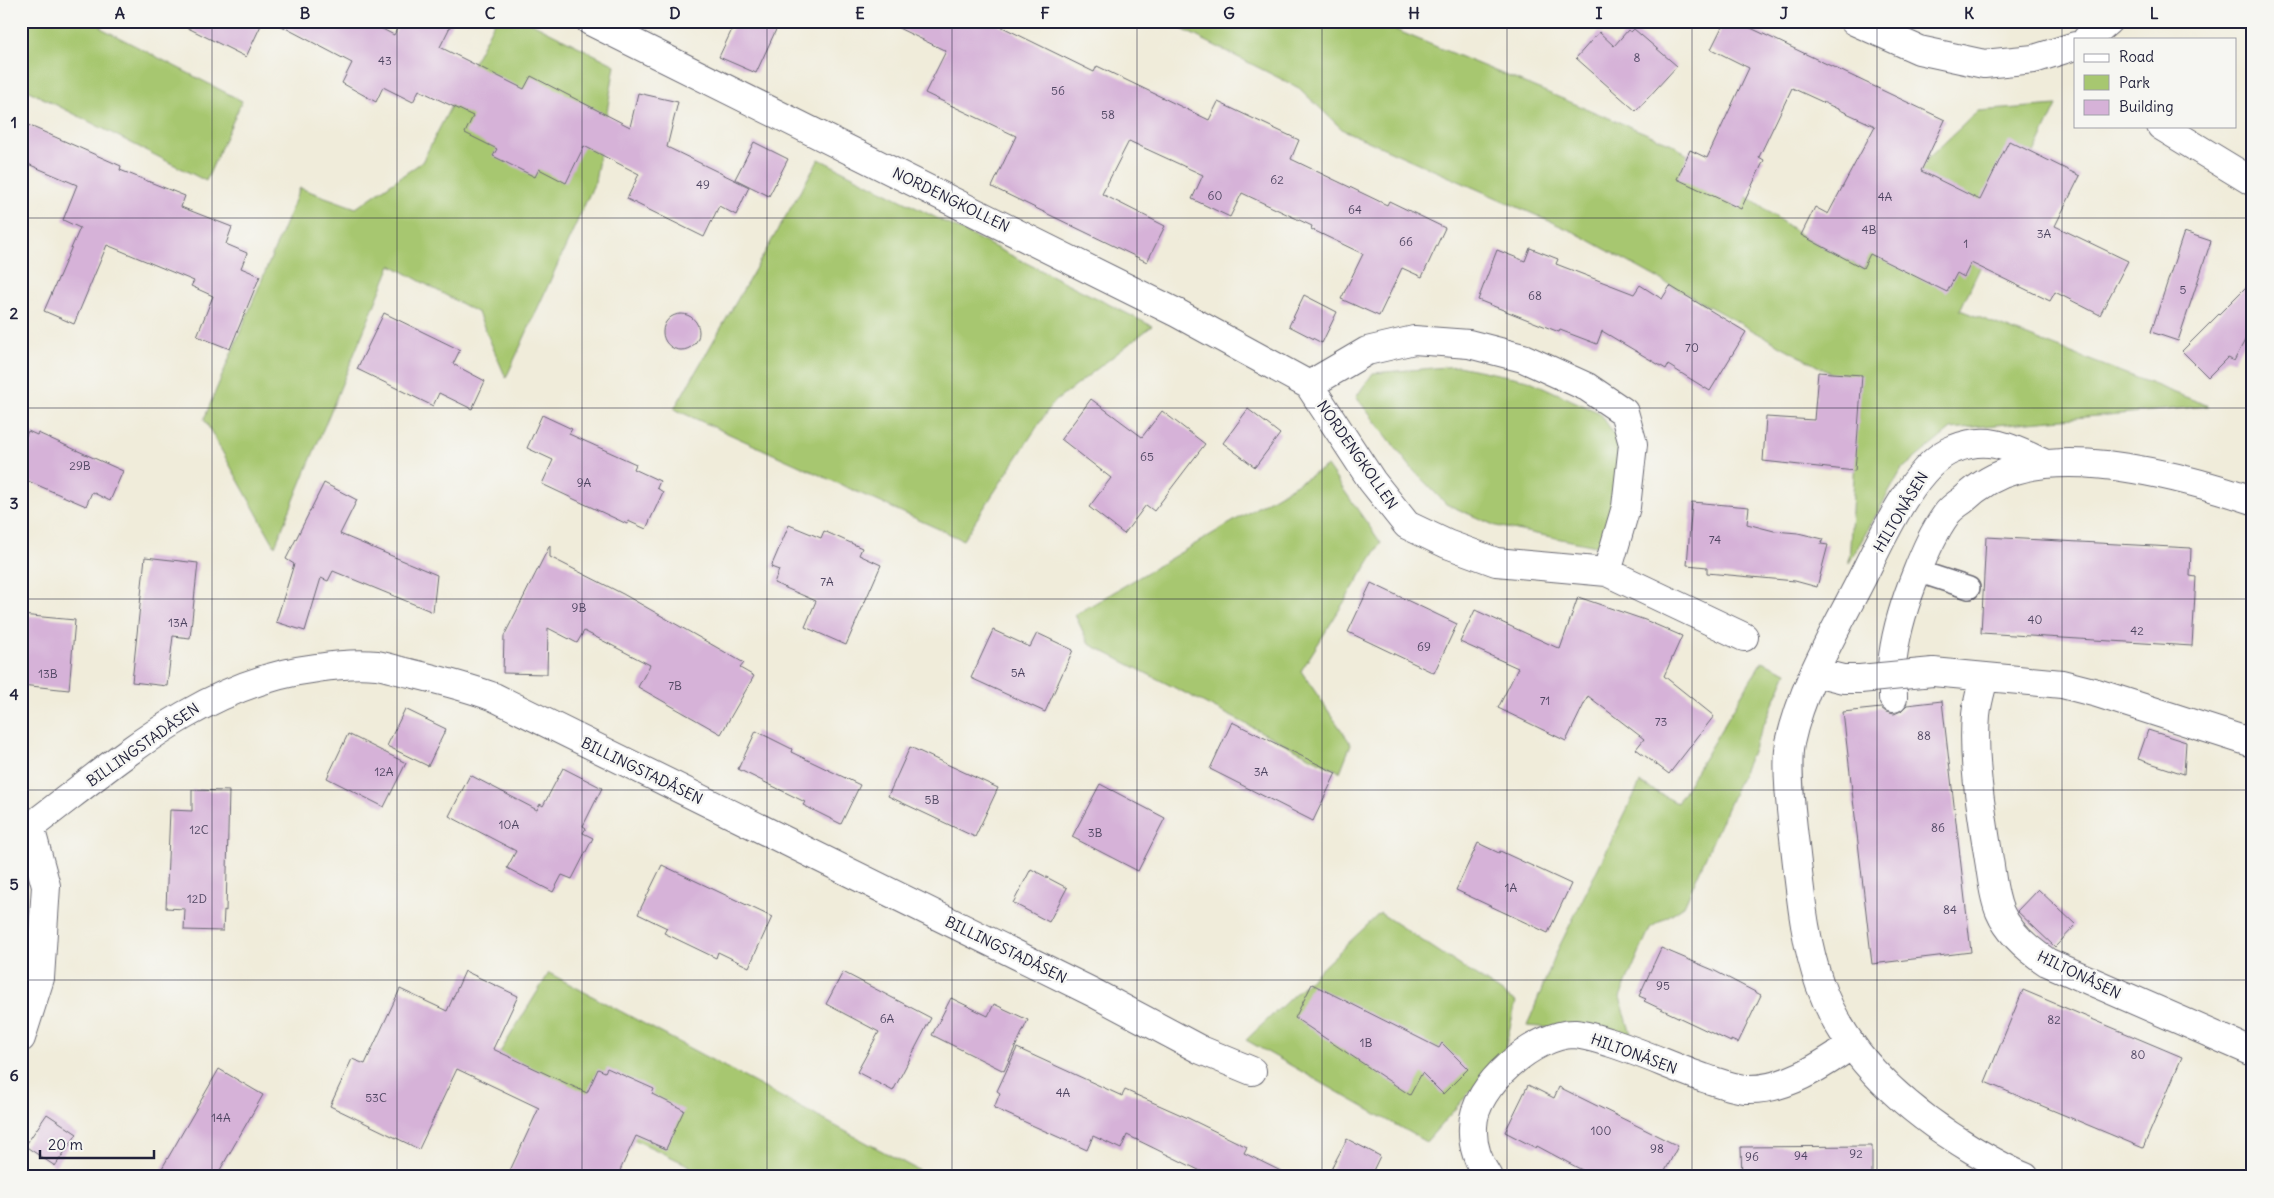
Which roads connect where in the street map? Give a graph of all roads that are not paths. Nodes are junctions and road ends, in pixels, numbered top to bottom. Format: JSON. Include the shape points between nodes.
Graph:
{"nodes":[{"id":1,"x":590,"y":21,"type":"edge"},
{"id":2,"x":1854,"y":21,"type":"edge"},
{"id":3,"x":2108,"y":21,"type":"edge"},
{"id":4,"x":2088,"y":38,"type":"edge"},
{"id":5,"x":2074,"y":46,"type":"edge"},
{"id":6,"x":2164,"y":128,"type":"edge"},
{"id":7,"x":2253,"y":182,"type":"edge"},
{"id":8,"x":1309,"y":385,"type":"junction"},
{"id":9,"x":2046,"y":464,"type":"junction"},
{"id":10,"x":2253,"y":500,"type":"edge"},
{"id":11,"x":1917,"y":571,"type":"junction"},
{"id":12,"x":1607,"y":572,"type":"junction"},
{"id":13,"x":1969,"y":588,"type":"dead end"},
{"id":14,"x":1744,"y":637,"type":"dead end"},
{"id":15,"x":1815,"y":672,"type":"junction"},
{"id":16,"x":1984,"y":678,"type":"junction"},
{"id":17,"x":1893,"y":698,"type":"dead end"},
{"id":18,"x":2253,"y":743,"type":"edge"},
{"id":19,"x":26,"y":824,"type":"edge"},
{"id":20,"x":21,"y":1038,"type":"edge"},
{"id":21,"x":1852,"y":1044,"type":"junction"},
{"id":22,"x":2253,"y":1052,"type":"edge"},
{"id":23,"x":1252,"y":1071,"type":"dead end"},
{"id":24,"x":1488,"y":1177,"type":"edge"},
{"id":25,"x":2025,"y":1177,"type":"edge"}],
"edges":[{"from":1,"to":8,"type":"street","name":"NORDENGKOLLEN","via":[[1168,308]]},
{"from":2,"to":5,"type":"street","via":[[1918,50],[1984,64],[2034,59]]},
{"from":3,"to":4,"type":"street"},
{"from":6,"to":7,"type":"street"},
{"from":8,"to":12,"type":"street","name":"NORDENGKOLLEN","via":[[1372,481],[1407,525],[1496,562]]},
{"from":8,"to":12,"type":"street","name":"NORDENGKOLLEN","via":[[1367,351],[1414,340],[1469,344],[1523,358],[1586,387],[1624,412],[1633,444],[1626,507]]},
{"from":9,"to":10,"type":"street","name":"HILTONÅSEN","via":[[2102,465],[2161,475],[2219,488]]},
{"from":9,"to":11,"type":"street","name":"HILTONÅSEN","via":[[1991,478],[1969,494],[1947,514],[1925,548]]},
{"from":9,"to":15,"type":"street","name":"HILTONÅSEN","via":[[1997,443],[1976,442],[1938,456],[1918,478],[1899,509]]},
{"from":11,"to":13,"type":"lane"},
{"from":11,"to":17,"type":"street","name":"HILTONÅSEN","via":[[1893,657]]},
{"from":12,"to":14,"type":"street","name":"NORDENGKOLLEN"},
{"from":15,"to":16,"type":"street","bridge":true,"via":[[1843,679],[1933,672]]},
{"from":15,"to":21,"type":"street","name":"HILTONÅSEN","via":[[1798,712],[1790,747],[1795,843],[1811,957],[1834,1019]]},
{"from":16,"to":18,"type":"street","via":[[2062,684],[2097,692]]},
{"from":16,"to":22,"type":"street","name":"HILTONÅSEN","via":[[1976,714],[1981,811],[1996,897],[2000,913],[2010,928],[2046,962]]},
{"from":19,"to":20,"type":"street","name":"BILLINGSTADÅSEN","via":[[46,886],[40,978]]},
{"from":19,"to":23,"type":"street","name":"BILLINGSTADÅSEN","via":[[202,703],[288,671],[377,665],[494,697],[1092,992],[1201,1050]]},
{"from":21,"to":24,"type":"street","name":"HILTONÅSEN","via":[[1816,1069],[1772,1086],[1745,1089],[1706,1079],[1628,1048],[1589,1037],[1575,1034],[1557,1036],[1535,1045],[1514,1061],[1481,1098],[1472,1125],[1474,1148]]},
{"from":21,"to":25,"type":"street","name":"HILTONÅSEN","via":[[1873,1072],[1923,1117],[1985,1157]]}]}
